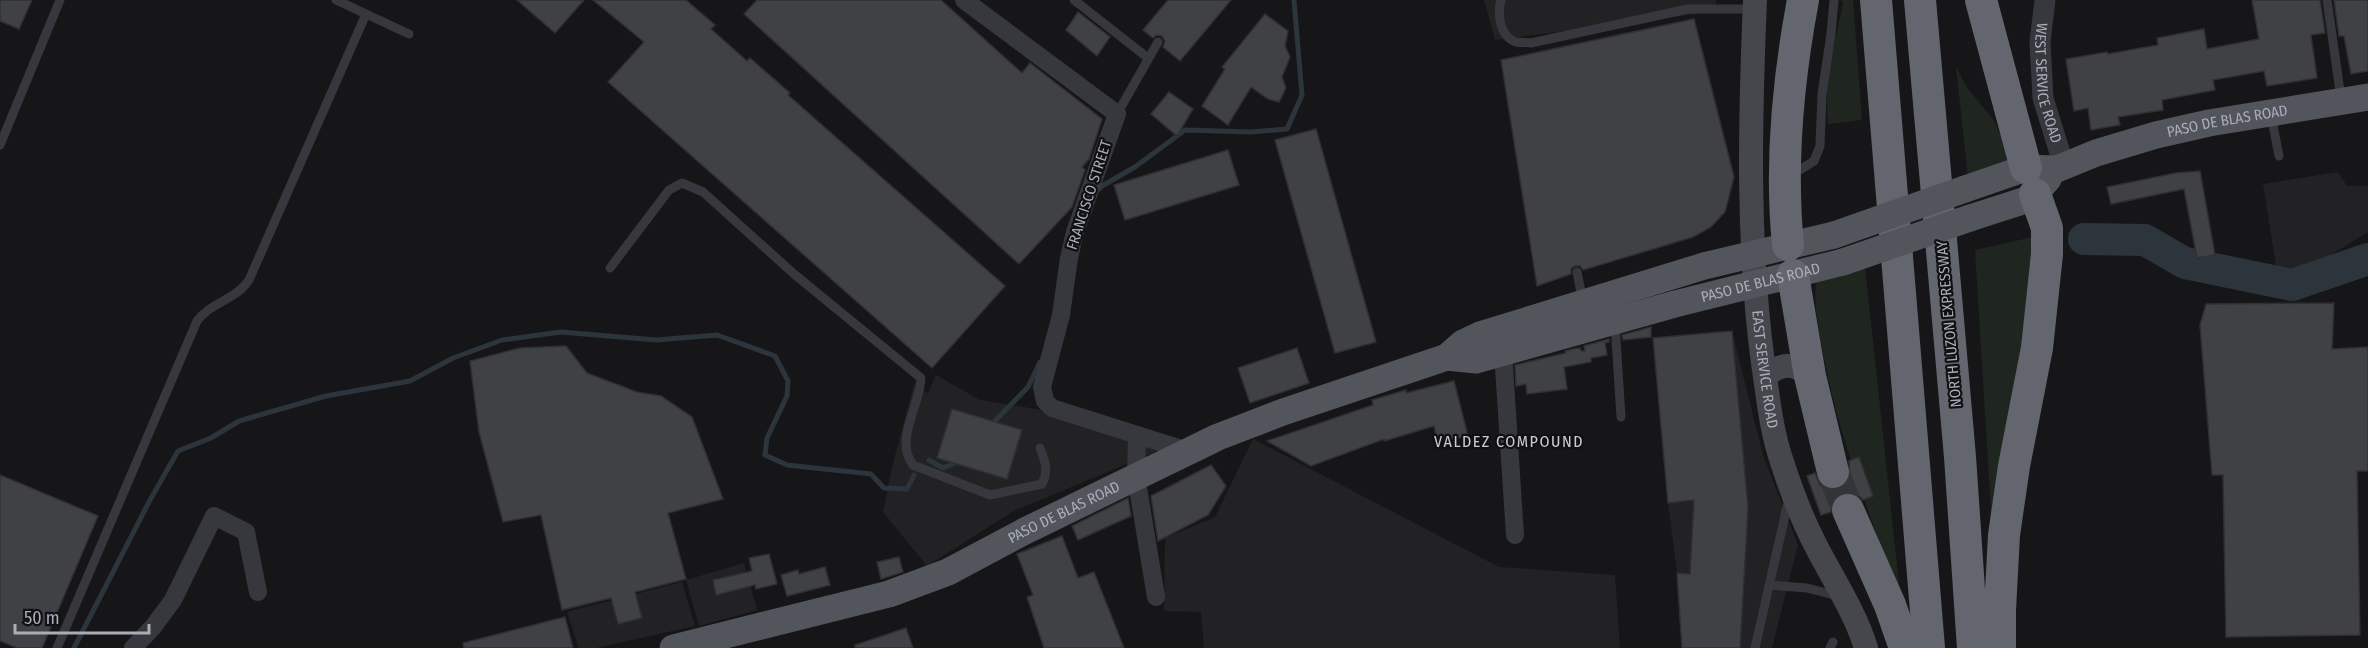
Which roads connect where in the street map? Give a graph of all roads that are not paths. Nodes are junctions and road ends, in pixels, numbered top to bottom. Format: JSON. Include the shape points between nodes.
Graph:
{"nodes":[{"id":1,"x":60,"y":0,"type":"edge"},
{"id":2,"x":336,"y":0,"type":"edge"},
{"id":3,"x":964,"y":0,"type":"edge"},
{"id":4,"x":1074,"y":0,"type":"edge"},
{"id":5,"x":1500,"y":0,"type":"edge"},
{"id":6,"x":1803,"y":0,"type":"edge"},
{"id":7,"x":1834,"y":0,"type":"edge"},
{"id":8,"x":1876,"y":0,"type":"edge"},
{"id":9,"x":1920,"y":0,"type":"edge"},
{"id":10,"x":1981,"y":0,"type":"edge"},
{"id":11,"x":2045,"y":0,"type":"edge"},
{"id":12,"x":2327,"y":0,"type":"edge"},
{"id":13,"x":1755,"y":4,"type":"edge"},
{"id":14,"x":366,"y":14,"type":"junction"},
{"id":15,"x":409,"y":34,"type":"dead end"},
{"id":16,"x":1158,"y":42,"type":"dead end"},
{"id":17,"x":1148,"y":58,"type":"junction"},
{"id":18,"x":2368,"y":97,"type":"edge"},
{"id":19,"x":2341,"y":100,"type":"junction"},
{"id":20,"x":2271,"y":113,"type":"junction"},
{"id":21,"x":1117,"y":114,"type":"junction"},
{"id":22,"x":0,"y":145,"type":"edge"},
{"id":23,"x":2279,"y":156,"type":"dead end"},
{"id":24,"x":2046,"y":174,"type":"junction"},
{"id":25,"x":1786,"y":179,"type":"junction"},
{"id":26,"x":1753,"y":253,"type":"junction"},
{"id":27,"x":1790,"y":260,"type":"junction"},
{"id":28,"x":610,"y":268,"type":"dead end"},
{"id":29,"x":1577,"y":272,"type":"dead end"},
{"id":30,"x":1756,"y":283,"type":"junction"},
{"id":31,"x":1584,"y":303,"type":"junction"},
{"id":32,"x":1615,"y":320,"type":"junction"},
{"id":33,"x":1503,"y":352,"type":"junction"},
{"id":34,"x":1447,"y":357,"type":"junction"},
{"id":35,"x":1765,"y":376,"type":"junction"},
{"id":36,"x":1810,"y":376,"type":"junction"},
{"id":37,"x":1621,"y":417,"type":"dead end"},
{"id":38,"x":1137,"y":435,"type":"junction"},
{"id":39,"x":1040,"y":447,"type":"dead end"},
{"id":40,"x":1188,"y":451,"type":"junction"},
{"id":41,"x":1833,"y":472,"type":"tunnel mouth"},
{"id":42,"x":1136,"y":476,"type":"junction"},
{"id":43,"x":1791,"y":489,"type":"junction"},
{"id":44,"x":1848,"y":510,"type":"tunnel mouth"},
{"id":45,"x":1515,"y":535,"type":"dead end"},
{"id":46,"x":1770,"y":585,"type":"junction"},
{"id":47,"x":258,"y":592,"type":"dead end"},
{"id":48,"x":1156,"y":597,"type":"dead end"},
{"id":49,"x":1843,"y":598,"type":"junction"},
{"id":50,"x":57,"y":648,"type":"edge"},
{"id":51,"x":133,"y":648,"type":"edge"},
{"id":52,"x":673,"y":648,"type":"edge"},
{"id":53,"x":1755,"y":648,"type":"edge"},
{"id":54,"x":1866,"y":648,"type":"edge"},
{"id":55,"x":1905,"y":648,"type":"edge"},
{"id":56,"x":1929,"y":648,"type":"edge"},
{"id":57,"x":1973,"y":648,"type":"edge"},
{"id":58,"x":2000,"y":648,"type":"edge"}],
"edges":[{"from":1,"to":22,"type":"lane"},
{"from":2,"to":14,"type":"lane"},
{"from":3,"to":21,"type":"street"},
{"from":4,"to":17,"type":"lane"},
{"from":5,"to":13,"type":"lane","via":[[1504,32],[1517,42],[1531,43],[1688,9]]},
{"from":6,"to":25,"type":"highway","via":[[1787,119]]},
{"from":7,"to":25,"type":"lane","via":[[1820,146],[1814,161]]},
{"from":8,"to":56,"type":"highway"},
{"from":9,"to":57,"type":"highway","name":"NORTH LUZON EXPRESSWAY"},
{"from":10,"to":24,"type":"highway"},
{"from":11,"to":24,"type":"street","name":"WEST SERVICE ROAD","via":[[2040,42]]},
{"from":12,"to":19,"type":"lane"},
{"from":13,"to":26,"type":"main road","name":"EAST SERVICE ROAD"},
{"from":14,"to":15,"type":"lane"},
{"from":14,"to":50,"type":"lane","via":[[249,280],[243,290],[203,312],[197,321]]},
{"from":16,"to":17,"type":"lane"},
{"from":17,"to":21,"type":"lane"},
{"from":18,"to":19,"type":"main road","name":"PASO DE BLAS ROAD"},
{"from":19,"to":20,"type":"main road","name":"PASO DE BLAS ROAD"},
{"from":20,"to":23,"type":"lane"},
{"from":20,"to":24,"type":"main road","name":"PASO DE BLAS ROAD","via":[[2156,135],[2096,153]]},
{"from":21,"to":38,"type":"street","name":"FRANCISCO STREET","via":[[1075,232],[1061,315],[1041,387],[1044,401],[1052,408]]},
{"from":24,"to":27,"type":"main road","name":"PASO DE BLAS ROAD","bridge":true,"via":[[1965,189],[1834,235]]},
{"from":24,"to":27,"type":"main road","name":"PASO DE BLAS ROAD","bridge":true,"via":[[2026,200],[1842,262]]},
{"from":24,"to":58,"type":"highway","via":[[2047,254],[2037,348],[2004,535]]},
{"from":25,"to":27,"type":"highway"},
{"from":26,"to":27,"type":"main road","name":"PASO DE BLAS ROAD"},
{"from":26,"to":30,"type":"main road","name":"EAST SERVICE ROAD"},
{"from":26,"to":31,"type":"main road","name":"PASO DE BLAS ROAD"},
{"from":27,"to":30,"type":"main road","name":"PASO DE BLAS ROAD"},
{"from":27,"to":36,"type":"highway"},
{"from":28,"to":39,"type":"lane","via":[[669,190],[682,183],[703,192],[921,378],[904,443],[913,465],[990,495],[1042,484],[1046,465]]},
{"from":29,"to":31,"type":"lane"},
{"from":30,"to":32,"type":"main road","name":"PASO DE BLAS ROAD"},
{"from":30,"to":35,"type":"main road","name":"EAST SERVICE ROAD"},
{"from":31,"to":34,"type":"main road","name":"PASO DE BLAS ROAD","via":[[1480,335]]},
{"from":32,"to":33,"type":"main road","name":"PASO DE BLAS ROAD"},
{"from":32,"to":37,"type":"lane"},
{"from":33,"to":34,"type":"main road","name":"PASO DE BLAS ROAD","via":[[1476,360]]},
{"from":33,"to":45,"type":"street"},
{"from":34,"to":40,"type":"main road","name":"PASO DE BLAS ROAD","via":[[1283,412]]},
{"from":35,"to":36,"type":"main road","via":[[1788,365]]},
{"from":35,"to":43,"type":"main road","name":"EAST SERVICE ROAD","via":[[1780,459]]},
{"from":36,"to":41,"type":"highway"},
{"from":38,"to":40,"type":"street","name":"FRANCISCO STREET"},
{"from":38,"to":42,"type":"street"},
{"from":40,"to":42,"type":"main road","name":"PASO DE BLAS ROAD"},
{"from":42,"to":48,"type":"street"},
{"from":42,"to":52,"type":"main road","name":"PASO DE BLAS ROAD","via":[[948,572],[889,594]]},
{"from":43,"to":46,"type":"lane"},
{"from":43,"to":49,"type":"main road","name":"EAST SERVICE ROAD"},
{"from":44,"to":55,"type":"highway"},
{"from":46,"to":49,"type":"lane","via":[[1807,588]]},
{"from":46,"to":53,"type":"lane"},
{"from":47,"to":51,"type":"street","via":[[246,532],[214,516],[173,600]]},
{"from":49,"to":54,"type":"main road","name":"EAST SERVICE ROAD"}]}
